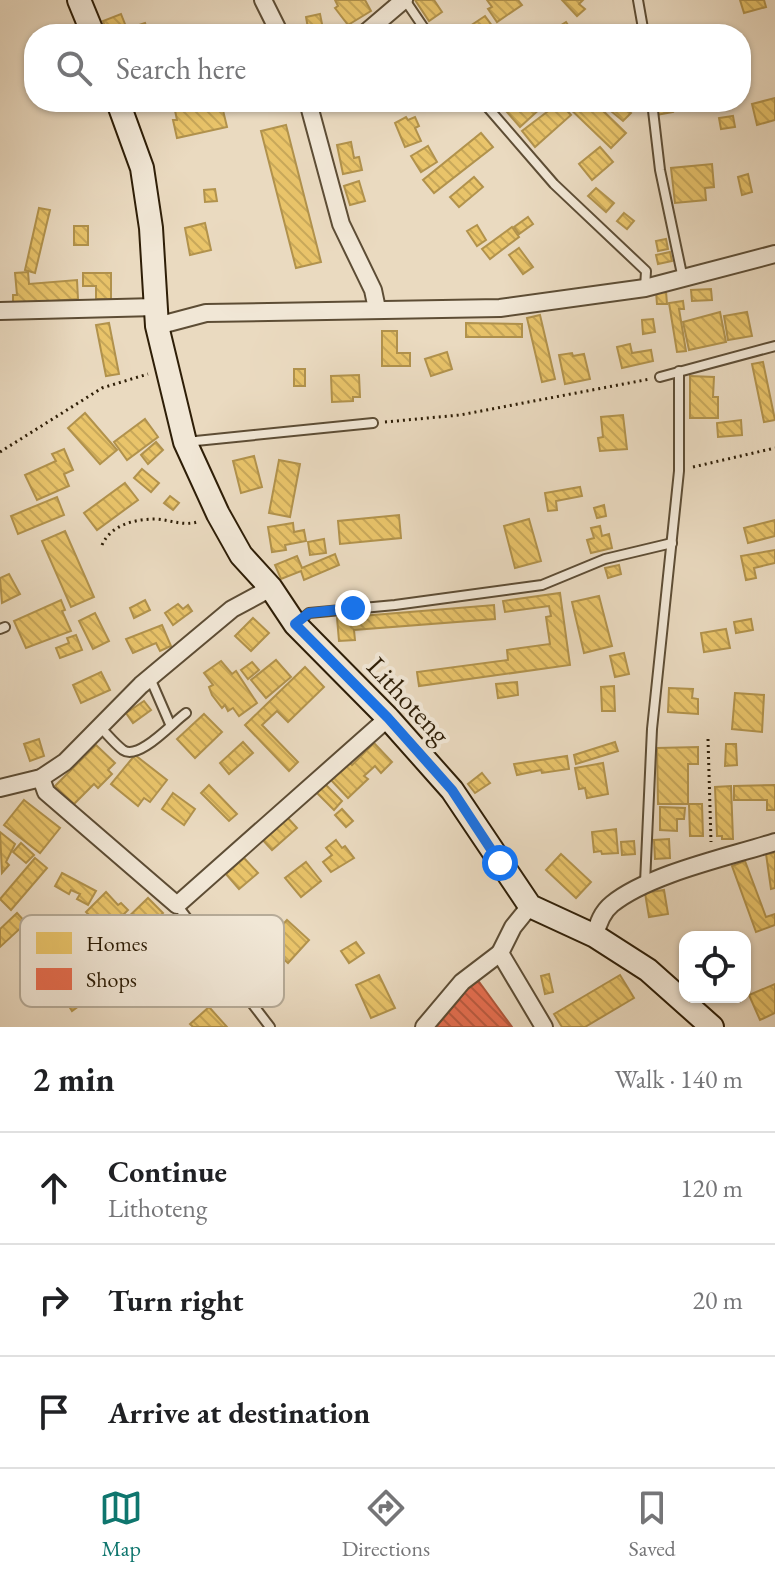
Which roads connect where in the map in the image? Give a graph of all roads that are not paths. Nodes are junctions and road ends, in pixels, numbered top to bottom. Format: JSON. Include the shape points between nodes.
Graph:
{"nodes":[{"id":1,"x":79,"y":0,"type":"edge"},
{"id":2,"x":263,"y":0,"type":"edge"},
{"id":3,"x":405,"y":0,"type":"edge"},
{"id":4,"x":638,"y":0,"type":"edge"},
{"id":5,"x":89,"y":24,"type":"edge"},
{"id":6,"x":275,"y":24,"type":"edge"},
{"id":7,"x":376,"y":24,"type":"edge"},
{"id":8,"x":421,"y":24,"type":"edge"},
{"id":9,"x":642,"y":24,"type":"edge"},
{"id":10,"x":122,"y":112,"type":"edge"},
{"id":11,"x":311,"y":112,"type":"edge"},
{"id":12,"x":492,"y":112,"type":"edge"},
{"id":13,"x":653,"y":112,"type":"edge"},
{"id":14,"x":775,"y":254,"type":"edge"},
{"id":15,"x":683,"y":280,"type":"junction"},
{"id":16,"x":645,"y":288,"type":"junction"},
{"id":17,"x":377,"y":309,"type":"junction"},
{"id":18,"x":0,"y":311,"type":"edge"},
{"id":19,"x":156,"y":317,"type":"junction"},
{"id":20,"x":775,"y":346,"type":"edge"},
{"id":21,"x":679,"y":371,"type":"junction"},
{"id":22,"x":660,"y":377,"type":"road end"},
{"id":23,"x":373,"y":423,"type":"road end"},
{"id":24,"x":185,"y":442,"type":"junction"},
{"id":25,"x":672,"y":543,"type":"junction"},
{"id":26,"x":271,"y":588,"type":"junction"},
{"id":27,"x":295,"y":624,"type":"junction"},
{"id":28,"x":150,"y":678,"type":"junction"},
{"id":29,"x":186,"y":713,"type":"dead end"},
{"id":30,"x":388,"y":718,"type":"junction"},
{"id":31,"x":170,"y":724,"type":"junction"},
{"id":32,"x":100,"y":726,"type":"junction"},
{"id":33,"x":41,"y":778,"type":"junction"},
{"id":34,"x":0,"y":788,"type":"edge"},
{"id":35,"x":775,"y":842,"type":"edge"},
{"id":36,"x":645,"y":884,"type":"junction"},
{"id":37,"x":177,"y":905,"type":"junction"},
{"id":38,"x":530,"y":906,"type":"junction"},
{"id":39,"x":185,"y":915,"type":"edge"},
{"id":40,"x":595,"y":936,"type":"junction"},
{"id":41,"x":500,"y":953,"type":"junction"},
{"id":42,"x":255,"y":1007,"type":"edge"},
{"id":43,"x":270,"y":1027,"type":"edge"},
{"id":44,"x":424,"y":1027,"type":"edge"},
{"id":45,"x":544,"y":1027,"type":"edge"},
{"id":46,"x":712,"y":1027,"type":"edge"}],
"edges":[{"from":1,"to":5,"type":"main road"},
{"from":2,"to":6,"type":"street"},
{"from":3,"to":7,"type":"street"},
{"from":3,"to":8,"type":"lane"},
{"from":4,"to":9,"type":"lane"},
{"from":10,"to":19,"type":"main road","name":"Lithoteng","via":[[147,195]]},
{"from":11,"to":17,"type":"street","via":[[341,224]]},
{"from":12,"to":16,"type":"lane","via":[[554,184],[646,271]]},
{"from":13,"to":15,"type":"lane"},
{"from":14,"to":15,"type":"street"},
{"from":15,"to":16,"type":"street"},
{"from":16,"to":17,"type":"street","via":[[500,308]]},
{"from":17,"to":19,"type":"street"},
{"from":18,"to":19,"type":"street"},
{"from":19,"to":24,"type":"main road","name":"Lithoteng"},
{"from":20,"to":21,"type":"lane"},
{"from":21,"to":22,"type":"lane"},
{"from":21,"to":25,"type":"lane","via":[[679,471]]},
{"from":23,"to":24,"type":"lane"},
{"from":24,"to":26,"type":"main road","name":"Lithoteng","via":[[241,555]]},
{"from":25,"to":27,"type":"lane","via":[[605,559],[542,585],[309,613]]},
{"from":25,"to":36,"type":"lane","via":[[652,729]]},
{"from":26,"to":27,"type":"main road","name":"Lithoteng"},
{"from":26,"to":28,"type":"street","via":[[232,609]]},
{"from":27,"to":30,"type":"main road","name":"Lithoteng"},
{"from":28,"to":31,"type":"lane"},
{"from":28,"to":32,"type":"street"},
{"from":29,"to":31,"type":"lane"},
{"from":30,"to":37,"type":"street"},
{"from":30,"to":38,"type":"main road","name":"Lithoteng","via":[[452,790]]},
{"from":31,"to":32,"type":"lane","via":[[130,753]]},
{"from":32,"to":33,"type":"street"},
{"from":33,"to":34,"type":"street"},
{"from":33,"to":37,"type":"street","via":[[46,792]]},
{"from":35,"to":36,"type":"street"},
{"from":36,"to":40,"type":"street","via":[[611,905],[598,921]]},
{"from":37,"to":39,"type":"lane"},
{"from":38,"to":40,"type":"main road"},
{"from":38,"to":41,"type":"street"},
{"from":40,"to":46,"type":"main road","via":[[648,970]]},
{"from":41,"to":44,"type":"street","via":[[462,982]]},
{"from":41,"to":45,"type":"street"},
{"from":42,"to":43,"type":"lane"}]}
